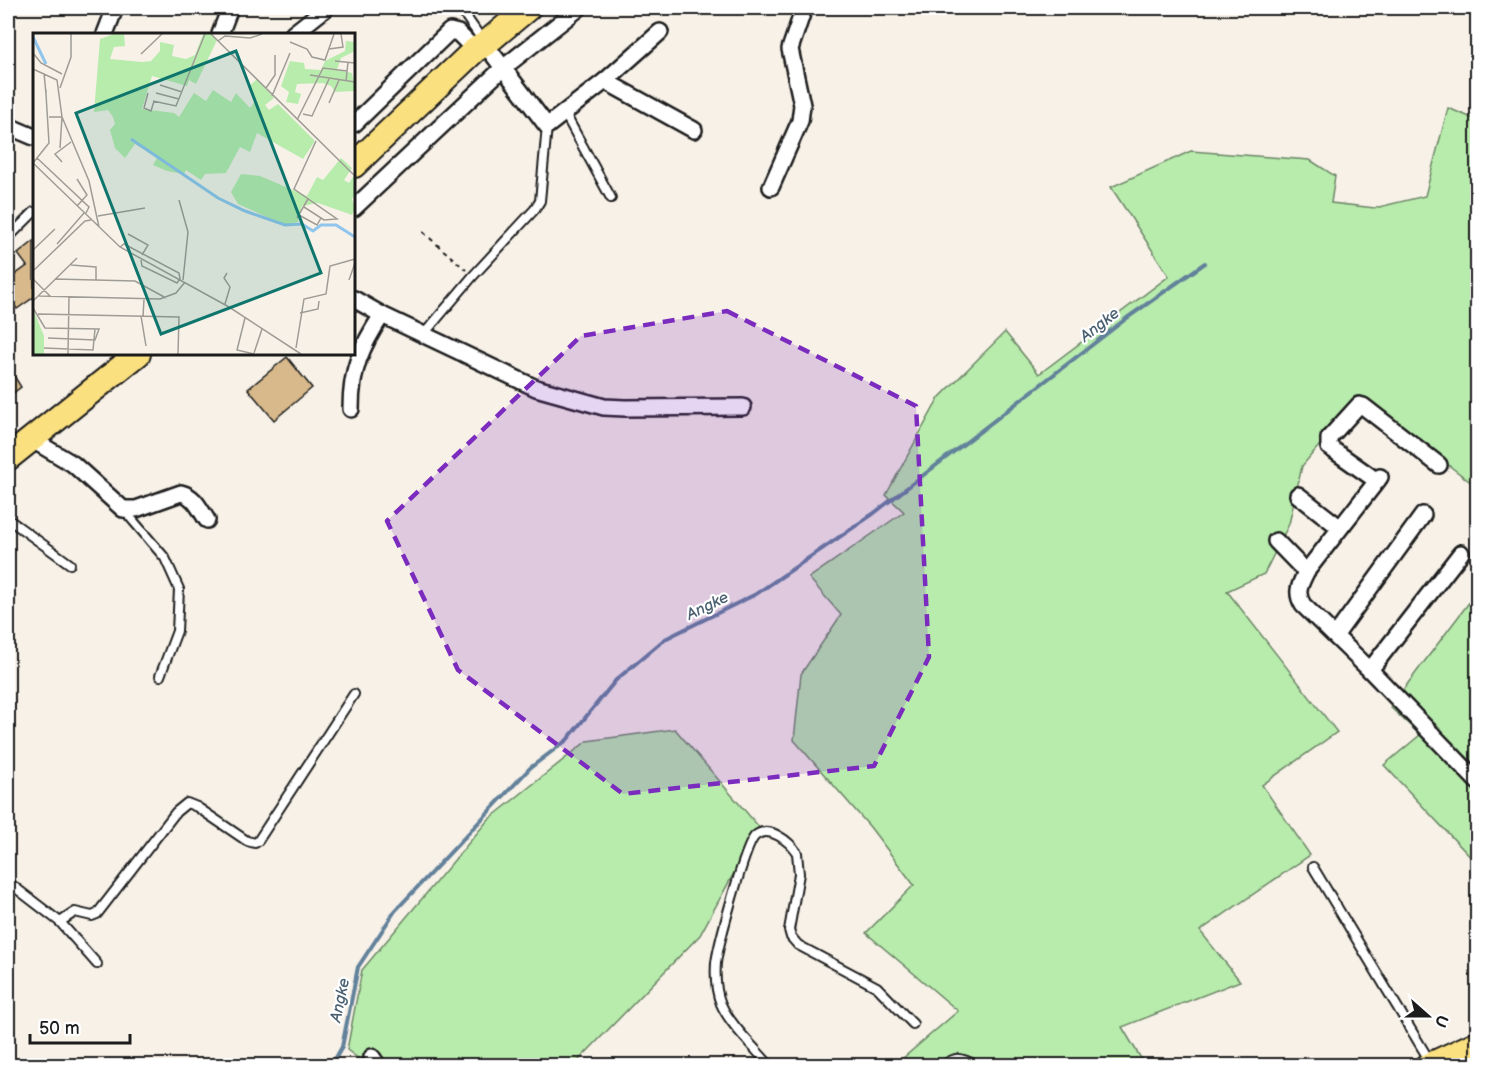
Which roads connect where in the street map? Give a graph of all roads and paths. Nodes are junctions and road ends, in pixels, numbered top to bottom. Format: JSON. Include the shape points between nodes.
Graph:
{"nodes":[{"id":1,"x":115,"y":8,"type":"edge"},
{"id":2,"x":230,"y":8,"type":"edge"},
{"id":3,"x":326,"y":8,"type":"edge"},
{"id":4,"x":461,"y":8,"type":"edge"},
{"id":5,"x":528,"y":8,"type":"edge"},
{"id":6,"x":579,"y":8,"type":"edge"},
{"id":7,"x":804,"y":8,"type":"edge"},
{"id":8,"x":660,"y":32,"type":"dead end"},
{"id":9,"x":105,"y":33,"type":"edge"},
{"id":10,"x":220,"y":33,"type":"edge"},
{"id":11,"x":293,"y":33,"type":"edge"},
{"id":12,"x":480,"y":47,"type":"junction"},
{"id":13,"x":503,"y":68,"type":"junction"},
{"id":14,"x":605,"y":81,"type":"junction"},
{"id":15,"x":564,"y":112,"type":"junction"},
{"id":16,"x":356,"y":122,"type":"edge"},
{"id":17,"x":8,"y":126,"type":"edge"},
{"id":18,"x":548,"y":126,"type":"junction"},
{"id":19,"x":694,"y":130,"type":"dead end"},
{"id":20,"x":33,"y":137,"type":"edge"},
{"id":21,"x":356,"y":163,"type":"edge"},
{"id":22,"x":771,"y":187,"type":"dead end"},
{"id":23,"x":611,"y":198,"type":"dead end"},
{"id":24,"x":356,"y":206,"type":"edge"},
{"id":25,"x":33,"y":214,"type":"edge"},
{"id":26,"x":423,"y":232,"type":"dead end"},
{"id":27,"x":8,"y":238,"type":"edge"},
{"id":28,"x":472,"y":276,"type":"junction"},
{"id":29,"x":356,"y":300,"type":"edge"},
{"id":30,"x":382,"y":315,"type":"junction"},
{"id":31,"x":424,"y":334,"type":"junction"},
{"id":32,"x":135,"y":356,"type":"edge"},
{"id":33,"x":743,"y":407,"type":"dead end"},
{"id":34,"x":351,"y":409,"type":"dead end"},
{"id":35,"x":31,"y":439,"type":"junction"},
{"id":36,"x":8,"y":458,"type":"edge"},
{"id":37,"x":1439,"y":465,"type":"dead end"},
{"id":38,"x":1298,"y":495,"type":"dead end"},
{"id":39,"x":123,"y":509,"type":"junction"},
{"id":40,"x":1423,"y":515,"type":"dead end"},
{"id":41,"x":8,"y":519,"type":"edge"},
{"id":42,"x":207,"y":520,"type":"dead end"},
{"id":43,"x":1339,"y":527,"type":"junction"},
{"id":44,"x":1276,"y":541,"type":"dead end"},
{"id":45,"x":1461,"y":553,"type":"dead end"},
{"id":46,"x":70,"y":564,"type":"dead end"},
{"id":47,"x":1306,"y":572,"type":"junction"},
{"id":48,"x":1335,"y":636,"type":"junction"},
{"id":49,"x":1370,"y":670,"type":"junction"},
{"id":50,"x":160,"y":676,"type":"dead end"},
{"id":51,"x":354,"y":694,"type":"dead end"},
{"id":52,"x":1478,"y":782,"type":"edge"},
{"id":53,"x":1313,"y":867,"type":"dead end"},
{"id":54,"x":8,"y":882,"type":"edge"},
{"id":55,"x":60,"y":922,"type":"junction"},
{"id":56,"x":97,"y":964,"type":"dead end"},
{"id":57,"x":913,"y":1024,"type":"dead end"},
{"id":58,"x":1478,"y":1043,"type":"edge"},
{"id":59,"x":770,"y":1065,"type":"edge"},
{"id":60,"x":943,"y":1065,"type":"edge"},
{"id":61,"x":977,"y":1065,"type":"edge"},
{"id":62,"x":1430,"y":1065,"type":"edge"}],
"edges":[{"from":1,"to":9,"type":"street"},
{"from":2,"to":10,"type":"street"},
{"from":3,"to":11,"type":"street"},
{"from":4,"to":12,"type":"lane"},
{"from":5,"to":12,"type":"main road"},
{"from":6,"to":13,"type":"street"},
{"from":7,"to":22,"type":"street","via":[[790,49],[802,105],[800,121]]},
{"from":8,"to":14,"type":"street"},
{"from":12,"to":13,"type":"street"},
{"from":12,"to":16,"type":"street","via":[[450,32]]},
{"from":12,"to":21,"type":"main road"},
{"from":13,"to":18,"type":"street"},
{"from":13,"to":24,"type":"street"},
{"from":14,"to":15,"type":"street"},
{"from":14,"to":19,"type":"street"},
{"from":15,"to":18,"type":"street"},
{"from":15,"to":23,"type":"lane"},
{"from":17,"to":20,"type":"street"},
{"from":18,"to":28,"type":"lane","via":[[540,201]]},
{"from":25,"to":27,"type":"lane"},
{"from":26,"to":28,"type":"path"},
{"from":28,"to":31,"type":"lane"},
{"from":29,"to":30,"type":"street"},
{"from":30,"to":31,"type":"street"},
{"from":30,"to":34,"type":"street","via":[[356,362]]},
{"from":31,"to":33,"type":"street","via":[[536,388],[604,407]]},
{"from":32,"to":35,"type":"main road"},
{"from":35,"to":36,"type":"main road"},
{"from":35,"to":39,"type":"street","via":[[73,464]]},
{"from":37,"to":43,"type":"street","via":[[1359,405],[1329,438],[1329,447],[1379,479]]},
{"from":38,"to":43,"type":"street"},
{"from":39,"to":42,"type":"street","via":[[136,509],[185,494]]},
{"from":39,"to":50,"type":"lane","via":[[165,558],[178,589],[177,631]]},
{"from":40,"to":48,"type":"street"},
{"from":41,"to":46,"type":"lane"},
{"from":43,"to":47,"type":"street"},
{"from":44,"to":47,"type":"street"},
{"from":45,"to":49,"type":"street"},
{"from":47,"to":48,"type":"street","via":[[1298,587],[1300,600]]},
{"from":48,"to":49,"type":"street"},
{"from":49,"to":52,"type":"street"},
{"from":51,"to":55,"type":"lane","via":[[258,841],[247,841],[187,803],[97,914],[75,912]]},
{"from":53,"to":62,"type":"lane"},
{"from":54,"to":55,"type":"lane"},
{"from":55,"to":56,"type":"lane"},
{"from":57,"to":59,"type":"lane","via":[[877,987],[792,940],[789,930],[799,874],[797,853],[779,836],[761,833],[751,842],[742,867],[717,962],[716,981],[721,1005]]},
{"from":58,"to":62,"type":"main road"},
{"from":60,"to":61,"type":"lane","via":[[960,1059]]}]}
